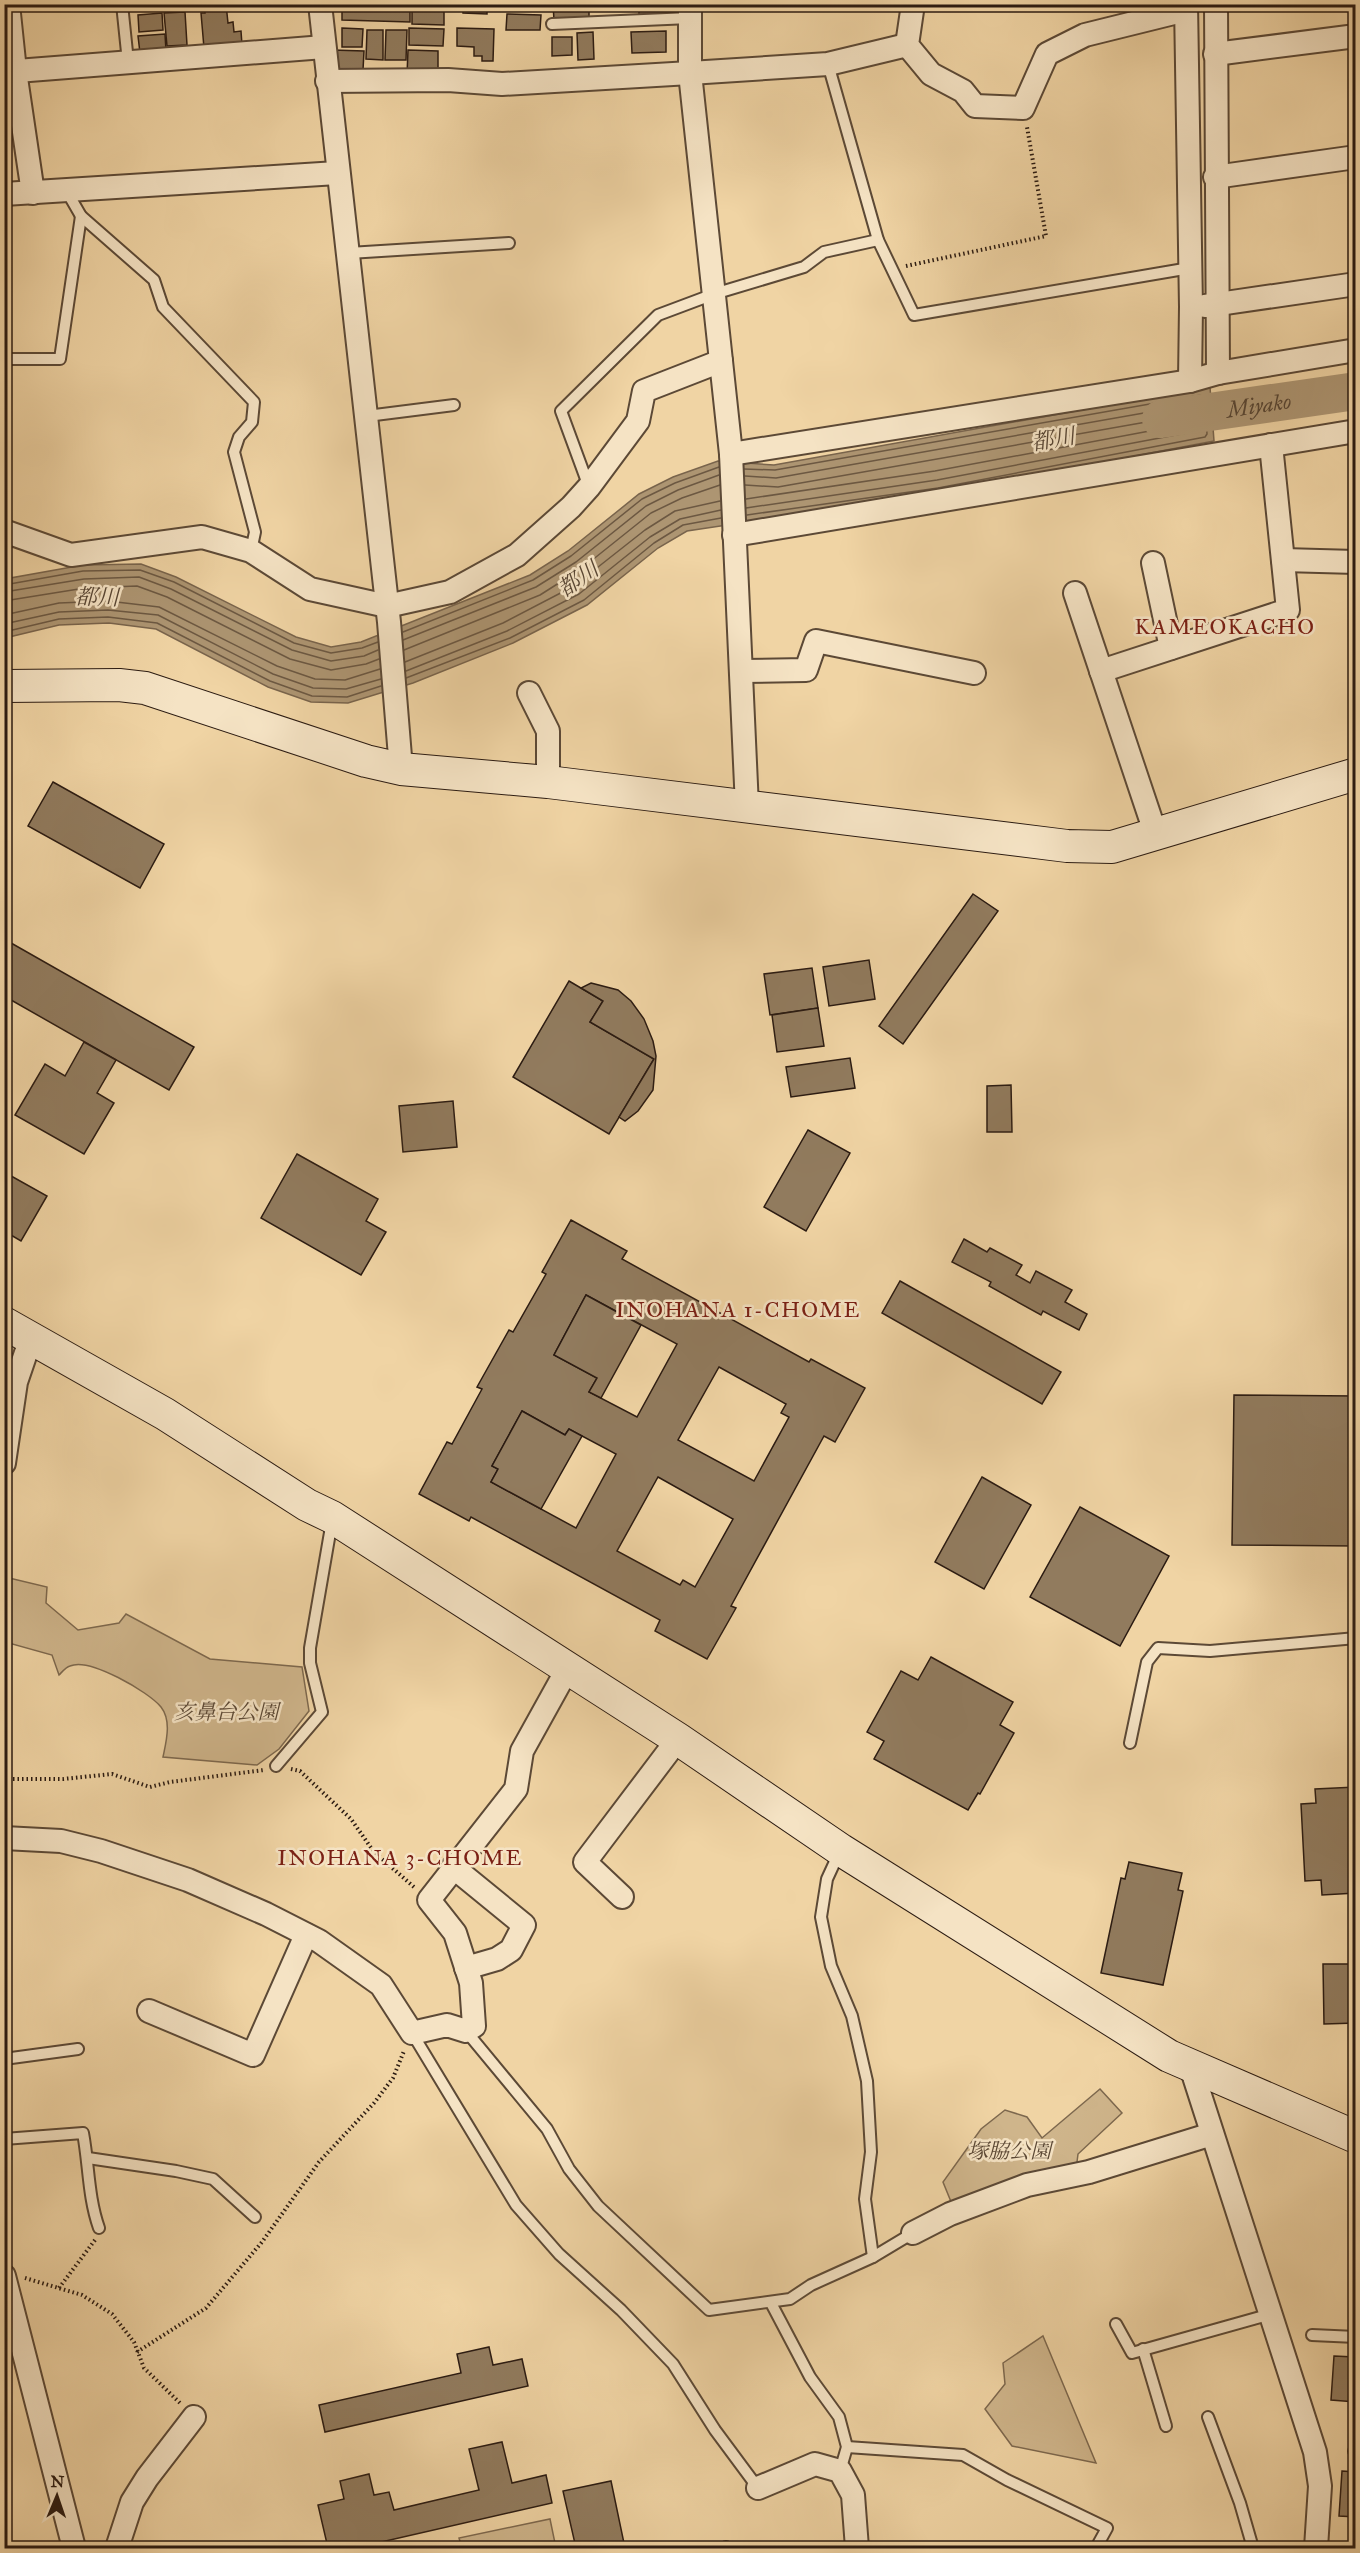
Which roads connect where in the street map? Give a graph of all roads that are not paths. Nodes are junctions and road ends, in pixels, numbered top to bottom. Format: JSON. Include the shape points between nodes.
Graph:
{"nodes":[{"id":1,"x":8,"y":4,"type":"edge"},
{"id":2,"x":122,"y":4,"type":"edge"},
{"id":3,"x":320,"y":4,"type":"edge"},
{"id":4,"x":913,"y":4,"type":"edge"},
{"id":5,"x":1215,"y":4,"type":"edge"},
{"id":6,"x":1186,"y":7,"type":"edge"},
{"id":7,"x":690,"y":11,"type":"edge"},
{"id":8,"x":552,"y":24,"type":"dead end"},
{"id":9,"x":1356,"y":36,"type":"edge"},
{"id":10,"x":907,"y":45,"type":"junction"},
{"id":11,"x":324,"y":47,"type":"junction"},
{"id":12,"x":1215,"y":54,"type":"junction"},
{"id":13,"x":128,"y":62,"type":"junction"},
{"id":14,"x":828,"y":64,"type":"junction"},
{"id":15,"x":10,"y":71,"type":"edge"},
{"id":16,"x":690,"y":73,"type":"junction"},
{"id":17,"x":327,"y":81,"type":"junction"},
{"id":18,"x":1356,"y":157,"type":"edge"},
{"id":19,"x":337,"y":173,"type":"junction"},
{"id":20,"x":1215,"y":177,"type":"junction"},
{"id":21,"x":66,"y":190,"type":"junction"},
{"id":22,"x":33,"y":193,"type":"junction"},
{"id":23,"x":4,"y":194,"type":"edge"},
{"id":24,"x":81,"y":216,"type":"junction"},
{"id":25,"x":878,"y":240,"type":"junction"},
{"id":26,"x":509,"y":243,"type":"dead end"},
{"id":27,"x":349,"y":253,"type":"junction"},
{"id":28,"x":1190,"y":268,"type":"junction"},
{"id":29,"x":1356,"y":284,"type":"edge"},
{"id":30,"x":714,"y":294,"type":"junction"},
{"id":31,"x":1217,"y":304,"type":"junction"},
{"id":32,"x":1191,"y":307,"type":"junction"},
{"id":33,"x":1356,"y":350,"type":"edge"},
{"id":34,"x":4,"y":359,"type":"edge"},
{"id":35,"x":721,"y":361,"type":"junction"},
{"id":36,"x":1218,"y":373,"type":"junction"},
{"id":37,"x":1190,"y":381,"type":"junction"},
{"id":38,"x":454,"y":405,"type":"dead end"},
{"id":39,"x":367,"y":416,"type":"junction"},
{"id":40,"x":1356,"y":431,"type":"edge"},
{"id":41,"x":1271,"y":445,"type":"junction"},
{"id":42,"x":731,"y":454,"type":"junction"},
{"id":43,"x":589,"y":487,"type":"junction"},
{"id":44,"x":4,"y":531,"type":"edge"},
{"id":45,"x":734,"y":535,"type":"junction"},
{"id":46,"x":251,"y":551,"type":"junction"},
{"id":47,"x":1283,"y":560,"type":"junction"},
{"id":48,"x":1153,"y":562,"type":"dead end"},
{"id":49,"x":1356,"y":562,"type":"edge"},
{"id":50,"x":1075,"y":593,"type":"dead end"},
{"id":51,"x":388,"y":614,"type":"junction"},
{"id":52,"x":1171,"y":648,"type":"junction"},
{"id":53,"x":741,"y":671,"type":"junction"},
{"id":54,"x":1101,"y":671,"type":"junction"},
{"id":55,"x":974,"y":673,"type":"dead end"},
{"id":56,"x":4,"y":686,"type":"edge"},
{"id":57,"x":529,"y":693,"type":"dead end"},
{"id":58,"x":401,"y":769,"type":"junction"},
{"id":59,"x":1356,"y":774,"type":"edge"},
{"id":60,"x":548,"y":782,"type":"junction"},
{"id":61,"x":747,"y":807,"type":"junction"},
{"id":62,"x":1156,"y":835,"type":"junction"},
{"id":63,"x":4,"y":1323,"type":"edge"},
{"id":64,"x":31,"y":1338,"type":"junction"},
{"id":65,"x":4,"y":1463,"type":"edge"},
{"id":66,"x":332,"y":1517,"type":"junction"},
{"id":67,"x":1356,"y":1638,"type":"edge"},
{"id":68,"x":568,"y":1668,"type":"junction"},
{"id":69,"x":678,"y":1739,"type":"junction"},
{"id":70,"x":1130,"y":1743,"type":"dead end"},
{"id":71,"x":276,"y":1766,"type":"road end"},
{"id":72,"x":4,"y":1838,"type":"edge"},
{"id":73,"x":841,"y":1850,"type":"junction"},
{"id":74,"x":453,"y":1867,"type":"junction"},
{"id":75,"x":622,"y":1897,"type":"dead end"},
{"id":76,"x":306,"y":1935,"type":"junction"},
{"id":77,"x":466,"y":1968,"type":"junction"},
{"id":78,"x":149,"y":2010,"type":"dead end"},
{"id":79,"x":466,"y":2031,"type":"junction"},
{"id":80,"x":412,"y":2033,"type":"junction"},
{"id":81,"x":78,"y":2049,"type":"dead end"},
{"id":82,"x":4,"y":2059,"type":"edge"},
{"id":83,"x":1190,"y":2064,"type":"junction"},
{"id":84,"x":1212,"y":2134,"type":"junction"},
{"id":85,"x":1356,"y":2137,"type":"edge"},
{"id":86,"x":4,"y":2139,"type":"edge"},
{"id":87,"x":88,"y":2158,"type":"junction"},
{"id":88,"x":255,"y":2217,"type":"dead end"},
{"id":89,"x":99,"y":2228,"type":"road end"},
{"id":90,"x":913,"y":2232,"type":"joint"},
{"id":91,"x":873,"y":2257,"type":"junction"},
{"id":92,"x":10,"y":2275,"type":"edge"},
{"id":93,"x":771,"y":2303,"type":"junction"},
{"id":94,"x":1271,"y":2314,"type":"junction"},
{"id":95,"x":1116,"y":2324,"type":"dead end"},
{"id":96,"x":1312,"y":2335,"type":"dead end"},
{"id":97,"x":1356,"y":2337,"type":"edge"},
{"id":98,"x":12,"y":2339,"type":"edge"},
{"id":99,"x":1143,"y":2349,"type":"junction"},
{"id":100,"x":194,"y":2417,"type":"road end"},
{"id":101,"x":1208,"y":2417,"type":"dead end"},
{"id":102,"x":1166,"y":2426,"type":"dead end"},
{"id":103,"x":847,"y":2447,"type":"junction"},
{"id":104,"x":840,"y":2470,"type":"junction"},
{"id":105,"x":758,"y":2488,"type":"joint"},
{"id":106,"x":74,"y":2548,"type":"edge"},
{"id":107,"x":117,"y":2548,"type":"edge"},
{"id":108,"x":856,"y":2548,"type":"edge"},
{"id":109,"x":1096,"y":2548,"type":"edge"},
{"id":110,"x":1253,"y":2548,"type":"edge"},
{"id":111,"x":1296,"y":2548,"type":"edge"},
{"id":112,"x":1305,"y":2548,"type":"edge"},
{"id":113,"x":1316,"y":2548,"type":"edge"}],
"edges":[{"from":1,"to":15,"type":"street"},
{"from":2,"to":13,"type":"lane"},
{"from":3,"to":11,"type":"street"},
{"from":4,"to":10,"type":"street"},
{"from":5,"to":12,"type":"street"},
{"from":6,"to":10,"type":"street","via":[[1085,35],[1047,54],[1023,108],[975,106],[963,91],[931,74]]},
{"from":6,"to":28,"type":"street"},
{"from":7,"to":8,"type":"lane"},
{"from":7,"to":16,"type":"street"},
{"from":9,"to":12,"type":"street"},
{"from":10,"to":14,"type":"street"},
{"from":11,"to":13,"type":"street"},
{"from":11,"to":17,"type":"street"},
{"from":12,"to":20,"type":"street"},
{"from":13,"to":15,"type":"street"},
{"from":14,"to":16,"type":"street"},
{"from":14,"to":25,"type":"lane"},
{"from":15,"to":22,"type":"street"},
{"from":16,"to":17,"type":"street","via":[[502,84],[448,80]]},
{"from":16,"to":30,"type":"street"},
{"from":17,"to":19,"type":"street"},
{"from":18,"to":20,"type":"street"},
{"from":19,"to":21,"type":"street"},
{"from":19,"to":27,"type":"street"},
{"from":20,"to":31,"type":"street"},
{"from":21,"to":22,"type":"street"},
{"from":21,"to":24,"type":"lane"},
{"from":22,"to":23,"type":"street"},
{"from":24,"to":34,"type":"lane","via":[[60,359]]},
{"from":24,"to":46,"type":"lane","via":[[154,280],[163,307],[254,402],[252,422],[239,437],[234,452],[255,531]]},
{"from":25,"to":28,"type":"lane","via":[[914,315]]},
{"from":25,"to":30,"type":"lane","via":[[824,252],[804,267]]},
{"from":26,"to":27,"type":"lane"},
{"from":27,"to":39,"type":"street"},
{"from":28,"to":32,"type":"street"},
{"from":29,"to":31,"type":"street"},
{"from":30,"to":35,"type":"street"},
{"from":30,"to":43,"type":"lane","via":[[658,315],[561,411]]},
{"from":31,"to":32,"type":"street"},
{"from":31,"to":36,"type":"street"},
{"from":32,"to":37,"type":"street"},
{"from":33,"to":36,"type":"street"},
{"from":35,"to":42,"type":"street"},
{"from":35,"to":43,"type":"street","via":[[644,391],[638,421]]},
{"from":36,"to":37,"type":"street"},
{"from":37,"to":42,"type":"street"},
{"from":38,"to":39,"type":"lane"},
{"from":39,"to":51,"type":"street"},
{"from":40,"to":41,"type":"street"},
{"from":41,"to":45,"type":"street"},
{"from":41,"to":47,"type":"street"},
{"from":42,"to":45,"type":"street"},
{"from":43,"to":51,"type":"street","via":[[517,555],[450,592]]},
{"from":44,"to":46,"type":"street","via":[[71,555],[202,537]]},
{"from":45,"to":53,"type":"street"},
{"from":46,"to":51,"type":"street","via":[[310,589]]},
{"from":47,"to":49,"type":"street"},
{"from":47,"to":52,"type":"street","via":[[1288,610]]},
{"from":48,"to":52,"type":"street"},
{"from":50,"to":54,"type":"street"},
{"from":51,"to":58,"type":"street"},
{"from":52,"to":54,"type":"street"},
{"from":53,"to":55,"type":"street","via":[[806,670],[816,641]]},
{"from":53,"to":61,"type":"street"},
{"from":54,"to":62,"type":"street"},
{"from":56,"to":58,"type":"street","via":[[145,688]]},
{"from":57,"to":60,"type":"street","via":[[548,731]]},
{"from":58,"to":60,"type":"street"},
{"from":59,"to":62,"type":"street"},
{"from":60,"to":61,"type":"street"},
{"from":61,"to":62,"type":"street","via":[[1067,846],[1112,847]]},
{"from":63,"to":64,"type":"street"},
{"from":64,"to":65,"type":"street","via":[[16,1382]]},
{"from":64,"to":66,"type":"street","via":[[165,1414]]},
{"from":66,"to":68,"type":"street"},
{"from":66,"to":71,"type":"lane","via":[[310,1648],[322,1712]]},
{"from":67,"to":70,"type":"lane","via":[[1210,1652],[1158,1648],[1147,1662]]},
{"from":68,"to":69,"type":"street"},
{"from":68,"to":74,"type":"street","via":[[522,1751],[516,1789]]},
{"from":69,"to":73,"type":"street"},
{"from":69,"to":75,"type":"street","via":[[585,1862]]},
{"from":72,"to":76,"type":"street","via":[[61,1841],[101,1851],[188,1881]]},
{"from":73,"to":83,"type":"street","via":[[1168,2056]]},
{"from":73,"to":91,"type":"lane","via":[[827,1879],[821,1917],[831,1966],[852,2016],[867,2081],[871,2152],[865,2199]]},
{"from":74,"to":77,"type":"street","via":[[429,1900],[455,1933]]},
{"from":74,"to":77,"type":"street","via":[[524,1925],[511,1950],[497,1959]]},
{"from":76,"to":78,"type":"street","via":[[253,2055]]},
{"from":76,"to":80,"type":"street","via":[[381,1984]]},
{"from":77,"to":79,"type":"street","via":[[474,2026]]},
{"from":79,"to":80,"type":"street","via":[[447,2025]]},
{"from":79,"to":93,"type":"lane","via":[[547,2128],[569,2169],[598,2206],[681,2286],[709,2310]]},
{"from":80,"to":105,"type":"lane","via":[[516,2205],[559,2254],[621,2310],[672,2364]]},
{"from":81,"to":82,"type":"lane"},
{"from":83,"to":84,"type":"street"},
{"from":83,"to":85,"type":"street"},
{"from":84,"to":90,"type":"street","via":[[1089,2172],[1027,2186]]},
{"from":84,"to":94,"type":"street"},
{"from":86,"to":87,"type":"lane","via":[[82,2133]]},
{"from":87,"to":88,"type":"lane","via":[[213,2180]]},
{"from":87,"to":89,"type":"lane","via":[[92,2207]]},
{"from":90,"to":91,"type":"lane"},
{"from":91,"to":93,"type":"lane","via":[[811,2285],[790,2299]]},
{"from":92,"to":98,"type":"street"},
{"from":93,"to":103,"type":"lane","via":[[810,2377],[839,2417]]},
{"from":94,"to":99,"type":"lane"},
{"from":94,"to":113,"type":"street","via":[[1315,2452],[1320,2486]]},
{"from":95,"to":99,"type":"lane","via":[[1132,2353]]},
{"from":96,"to":97,"type":"lane"},
{"from":98,"to":106,"type":"street"},
{"from":99,"to":102,"type":"lane"},
{"from":100,"to":107,"type":"street","via":[[132,2502]]},
{"from":101,"to":110,"type":"lane"},
{"from":103,"to":104,"type":"lane"},
{"from":103,"to":109,"type":"lane","via":[[963,2455],[1007,2481],[1107,2528]]},
{"from":104,"to":105,"type":"street","via":[[815,2464]]},
{"from":104,"to":108,"type":"street","via":[[853,2495]]},
{"from":111,"to":112,"type":"lane"}]}
